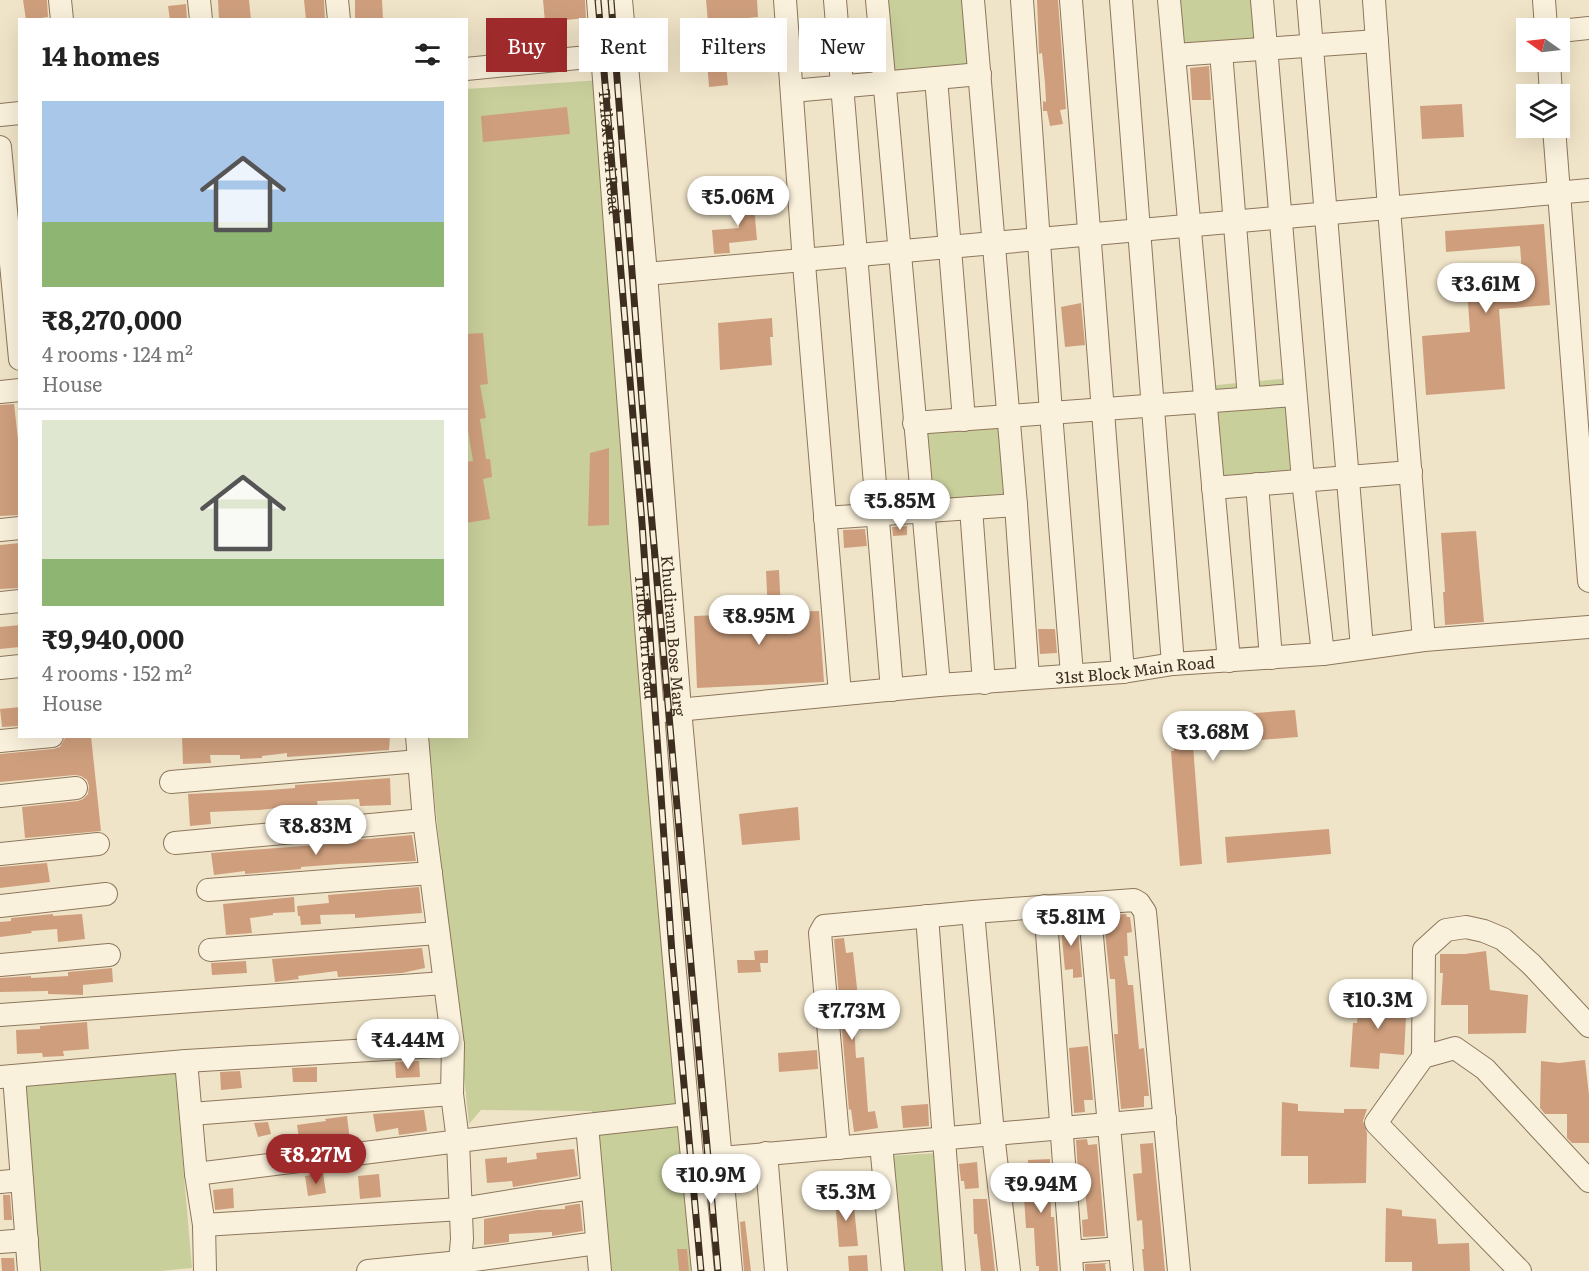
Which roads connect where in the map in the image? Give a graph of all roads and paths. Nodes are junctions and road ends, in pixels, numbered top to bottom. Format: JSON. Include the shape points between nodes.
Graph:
{"nodes":[{"id":1,"x":60,"y":0,"type":"edge"},
{"id":2,"x":199,"y":0,"type":"edge"},
{"id":3,"x":337,"y":0,"type":"edge"},
{"id":4,"x":598,"y":0,"type":"edge"},
{"id":5,"x":621,"y":0,"type":"edge"},
{"id":6,"x":785,"y":0,"type":"edge"},
{"id":7,"x":835,"y":0,"type":"edge"},
{"id":8,"x":877,"y":0,"type":"edge"},
{"id":9,"x":973,"y":0,"type":"edge"},
{"id":10,"x":1022,"y":0,"type":"edge"},
{"id":11,"x":1071,"y":0,"type":"edge"},
{"id":12,"x":1121,"y":0,"type":"edge"},
{"id":13,"x":1169,"y":0,"type":"edge"},
{"id":14,"x":1262,"y":0,"type":"edge"},
{"id":15,"x":1308,"y":0,"type":"edge"},
{"id":16,"x":1374,"y":0,"type":"edge"},
{"id":17,"x":1544,"y":0,"type":"edge"},
{"id":18,"x":62,"y":18,"type":"edge"},
{"id":19,"x":201,"y":18,"type":"edge"},
{"id":20,"x":339,"y":18,"type":"edge"},
{"id":21,"x":599,"y":18,"type":"edge"},
{"id":22,"x":622,"y":18,"type":"edge"},
{"id":23,"x":1545,"y":18,"type":"edge"},
{"id":24,"x":1589,"y":28,"type":"edge"},
{"id":25,"x":1570,"y":30,"type":"edge"},
{"id":26,"x":1377,"y":41,"type":"junction"},
{"id":27,"x":1312,"y":45,"type":"junction"},
{"id":28,"x":1266,"y":48,"type":"junction"},
{"id":29,"x":1221,"y":52,"type":"junction"},
{"id":30,"x":1175,"y":55,"type":"junction"},
{"id":31,"x":579,"y":58,"type":"edge"},
{"id":32,"x":468,"y":69,"type":"edge"},
{"id":33,"x":603,"y":72,"type":"edge"},
{"id":34,"x":627,"y":72,"type":"edge"},
{"id":35,"x":980,"y":74,"type":"junction"},
{"id":36,"x":936,"y":78,"type":"junction"},
{"id":37,"x":885,"y":81,"type":"junction"},
{"id":38,"x":842,"y":85,"type":"junction"},
{"id":39,"x":792,"y":91,"type":"junction"},
{"id":40,"x":18,"y":113,"type":"edge"},
{"id":41,"x":0,"y":115,"type":"edge"},
{"id":42,"x":1555,"y":138,"type":"edge"},
{"id":43,"x":0,"y":147,"type":"edge"},
{"id":44,"x":1589,"y":190,"type":"edge"},
{"id":45,"x":1559,"y":193,"type":"junction"},
{"id":46,"x":1389,"y":209,"type":"junction"},
{"id":47,"x":1326,"y":214,"type":"junction"},
{"id":48,"x":1281,"y":218,"type":"junction"},
{"id":49,"x":1235,"y":222,"type":"junction"},
{"id":50,"x":1190,"y":226,"type":"junction"},
{"id":51,"x":1140,"y":229,"type":"junction"},
{"id":52,"x":1089,"y":236,"type":"junction"},
{"id":53,"x":1039,"y":240,"type":"junction"},
{"id":54,"x":992,"y":244,"type":"junction"},
{"id":55,"x":951,"y":247,"type":"junction"},
{"id":56,"x":899,"y":251,"type":"junction"},
{"id":57,"x":855,"y":255,"type":"junction"},
{"id":58,"x":803,"y":260,"type":"junction"},
{"id":59,"x":646,"y":274,"type":"junction"},
{"id":60,"x":18,"y":338,"type":"edge"},
{"id":61,"x":18,"y":390,"type":"edge"},
{"id":62,"x":0,"y":392,"type":"edge"},
{"id":63,"x":1295,"y":395,"type":"junction"},
{"id":64,"x":1249,"y":398,"type":"junction"},
{"id":65,"x":1205,"y":402,"type":"junction"},
{"id":66,"x":1154,"y":405,"type":"junction"},
{"id":67,"x":1104,"y":409,"type":"junction"},
{"id":68,"x":1051,"y":413,"type":"junction"},
{"id":69,"x":1008,"y":416,"type":"junction"},
{"id":70,"x":964,"y":420,"type":"junction"},
{"id":71,"x":914,"y":423,"type":"junction"},
{"id":72,"x":1584,"y":457,"type":"edge"},
{"id":73,"x":1411,"y":472,"type":"junction"},
{"id":74,"x":1348,"y":477,"type":"junction"},
{"id":75,"x":1303,"y":480,"type":"junction"},
{"id":76,"x":1257,"y":484,"type":"junction"},
{"id":77,"x":1213,"y":488,"type":"junction"},
{"id":78,"x":1016,"y":505,"type":"junction"},
{"id":79,"x":971,"y":508,"type":"junction"},
{"id":80,"x":922,"y":511,"type":"junction"},
{"id":81,"x":878,"y":514,"type":"junction"},
{"id":82,"x":825,"y":518,"type":"junction"},
{"id":83,"x":18,"y":528,"type":"edge"},
{"id":84,"x":0,"y":530,"type":"edge"},
{"id":85,"x":1589,"y":580,"type":"edge"},
{"id":86,"x":18,"y":601,"type":"edge"},
{"id":87,"x":0,"y":603,"type":"edge"},
{"id":88,"x":1589,"y":627,"type":"edge"},
{"id":89,"x":1424,"y":640,"type":"junction"},
{"id":90,"x":1362,"y":648,"type":"junction"},
{"id":91,"x":1323,"y":654,"type":"junction"},
{"id":92,"x":1271,"y":658,"type":"junction"},
{"id":93,"x":1229,"y":661,"type":"junction"},
{"id":94,"x":1173,"y":664,"type":"junction"},
{"id":95,"x":18,"y":666,"type":"edge"},
{"id":96,"x":0,"y":668,"type":"edge"},
{"id":97,"x":1123,"y":672,"type":"junction"},
{"id":98,"x":1072,"y":674,"type":"junction"},
{"id":99,"x":1028,"y":678,"type":"junction"},
{"id":100,"x":984,"y":683,"type":"junction"},
{"id":101,"x":939,"y":685,"type":"junction"},
{"id":102,"x":892,"y":690,"type":"junction"},
{"id":103,"x":840,"y":694,"type":"junction"},
{"id":104,"x":680,"y":709,"type":"junction"},
{"id":105,"x":653,"y":713,"type":"junction"},
{"id":106,"x":31,"y":738,"type":"edge"},
{"id":107,"x":417,"y":738,"type":"edge"},
{"id":108,"x":0,"y":741,"type":"edge"},
{"id":109,"x":418,"y":761,"type":"junction"},
{"id":110,"x":171,"y":782,"type":"dead end"},
{"id":111,"x":76,"y":788,"type":"dead end"},
{"id":112,"x":0,"y":796,"type":"edge"},
{"id":113,"x":424,"y":820,"type":"junction"},
{"id":114,"x":175,"y":843,"type":"dead end"},
{"id":115,"x":98,"y":844,"type":"dead end"},
{"id":116,"x":0,"y":854,"type":"edge"},
{"id":117,"x":431,"y":873,"type":"junction"},
{"id":118,"x":208,"y":890,"type":"dead end"},
{"id":119,"x":106,"y":894,"type":"dead end"},
{"id":120,"x":1089,"y":903,"type":"junction"},
{"id":121,"x":0,"y":906,"type":"edge"},
{"id":122,"x":1045,"y":906,"type":"junction"},
{"id":123,"x":973,"y":912,"type":"junction"},
{"id":124,"x":927,"y":916,"type":"junction"},
{"id":125,"x":438,"y":933,"type":"junction"},
{"id":126,"x":210,"y":950,"type":"dead end"},
{"id":127,"x":109,"y":955,"type":"dead end"},
{"id":128,"x":0,"y":965,"type":"edge"},
{"id":129,"x":444,"y":983,"type":"junction"},
{"id":130,"x":0,"y":1015,"type":"edge"},
{"id":131,"x":1589,"y":1026,"type":"edge"},
{"id":132,"x":453,"y":1045,"type":"junction"},
{"id":133,"x":1423,"y":1057,"type":"junction"},
{"id":134,"x":186,"y":1061,"type":"junction"},
{"id":135,"x":7,"y":1077,"type":"edge"},
{"id":136,"x":452,"y":1094,"type":"junction"},
{"id":137,"x":192,"y":1114,"type":"junction"},
{"id":138,"x":687,"y":1114,"type":"junction"},
{"id":139,"x":1165,"y":1119,"type":"junction"},
{"id":140,"x":1109,"y":1124,"type":"junction"},
{"id":141,"x":586,"y":1125,"type":"junction"},
{"id":142,"x":1062,"y":1128,"type":"junction"},
{"id":143,"x":993,"y":1134,"type":"junction"},
{"id":144,"x":944,"y":1140,"type":"junction"},
{"id":145,"x":458,"y":1141,"type":"junction"},
{"id":146,"x":881,"y":1144,"type":"junction"},
{"id":147,"x":839,"y":1148,"type":"junction"},
{"id":148,"x":766,"y":1153,"type":"junction"},
{"id":149,"x":721,"y":1158,"type":"junction"},
{"id":150,"x":196,"y":1174,"type":"junction"},
{"id":151,"x":11,"y":1181,"type":"edge"},
{"id":152,"x":1589,"y":1181,"type":"edge"},
{"id":153,"x":592,"y":1188,"type":"junction"},
{"id":154,"x":461,"y":1209,"type":"junction"},
{"id":155,"x":204,"y":1225,"type":"junction"},
{"id":156,"x":27,"y":1240,"type":"junction"},
{"id":157,"x":0,"y":1242,"type":"edge"},
{"id":158,"x":597,"y":1243,"type":"junction"},
{"id":159,"x":1120,"y":1248,"type":"junction"},
{"id":160,"x":1072,"y":1261,"type":"edge"},
{"id":161,"x":460,"y":1267,"type":"edge"},
{"id":162,"x":29,"y":1271,"type":"edge"},
{"id":163,"x":205,"y":1271,"type":"edge"},
{"id":164,"x":368,"y":1271,"type":"edge"},
{"id":165,"x":600,"y":1271,"type":"edge"},
{"id":166,"x":703,"y":1271,"type":"edge"},
{"id":167,"x":731,"y":1271,"type":"edge"},
{"id":168,"x":776,"y":1271,"type":"edge"},
{"id":169,"x":893,"y":1271,"type":"edge"},
{"id":170,"x":954,"y":1271,"type":"edge"},
{"id":171,"x":1009,"y":1271,"type":"edge"},
{"id":172,"x":1122,"y":1271,"type":"edge"},
{"id":173,"x":1179,"y":1271,"type":"edge"},
{"id":174,"x":1521,"y":1271,"type":"edge"}],
"edges":[{"from":1,"to":18,"type":"street"},
{"from":2,"to":19,"type":"street"},
{"from":3,"to":20,"type":"street"},
{"from":4,"to":21,"type":"street","name":"Trilok Puri Road"},
{"from":5,"to":22,"type":"street","name":"Khudiram Bose Marg"},
{"from":6,"to":39,"type":"street"},
{"from":7,"to":38,"type":"street"},
{"from":8,"to":37,"type":"street"},
{"from":9,"to":35,"type":"street"},
{"from":10,"to":53,"type":"street"},
{"from":11,"to":52,"type":"street"},
{"from":12,"to":51,"type":"street"},
{"from":13,"to":30,"type":"street"},
{"from":14,"to":28,"type":"street"},
{"from":15,"to":27,"type":"street"},
{"from":16,"to":26,"type":"street"},
{"from":17,"to":23,"type":"street"},
{"from":24,"to":25,"type":"street"},
{"from":26,"to":27,"type":"street"},
{"from":26,"to":46,"type":"street"},
{"from":27,"to":28,"type":"street"},
{"from":27,"to":47,"type":"street"},
{"from":28,"to":29,"type":"street"},
{"from":28,"to":48,"type":"street"},
{"from":29,"to":30,"type":"street"},
{"from":29,"to":49,"type":"street"},
{"from":30,"to":50,"type":"street"},
{"from":31,"to":32,"type":"street"},
{"from":33,"to":105,"type":"street","name":"Trilok Puri Road"},
{"from":34,"to":59,"type":"street","name":"Khudiram Bose Marg"},
{"from":35,"to":36,"type":"street"},
{"from":35,"to":54,"type":"street"},
{"from":36,"to":37,"type":"street"},
{"from":36,"to":55,"type":"street"},
{"from":37,"to":38,"type":"street"},
{"from":37,"to":56,"type":"street"},
{"from":38,"to":39,"type":"street"},
{"from":38,"to":57,"type":"street"},
{"from":39,"to":58,"type":"street"},
{"from":40,"to":41,"type":"street"},
{"from":42,"to":45,"type":"street"},
{"from":43,"to":60,"type":"street"},
{"from":44,"to":45,"type":"street"},
{"from":45,"to":46,"type":"street"},
{"from":45,"to":72,"type":"street"},
{"from":46,"to":47,"type":"street"},
{"from":46,"to":73,"type":"street"},
{"from":47,"to":48,"type":"street"},
{"from":47,"to":74,"type":"street"},
{"from":48,"to":49,"type":"street"},
{"from":48,"to":63,"type":"street"},
{"from":49,"to":50,"type":"street"},
{"from":49,"to":64,"type":"street"},
{"from":50,"to":51,"type":"street"},
{"from":50,"to":65,"type":"street"},
{"from":51,"to":52,"type":"street"},
{"from":51,"to":66,"type":"street"},
{"from":52,"to":53,"type":"street"},
{"from":52,"to":67,"type":"street"},
{"from":53,"to":54,"type":"street"},
{"from":53,"to":68,"type":"street"},
{"from":54,"to":55,"type":"street"},
{"from":54,"to":69,"type":"street"},
{"from":55,"to":56,"type":"street"},
{"from":55,"to":70,"type":"street"},
{"from":56,"to":57,"type":"street"},
{"from":56,"to":71,"type":"street"},
{"from":57,"to":58,"type":"street"},
{"from":57,"to":81,"type":"street"},
{"from":58,"to":59,"type":"street"},
{"from":58,"to":82,"type":"street"},
{"from":59,"to":104,"type":"street","name":"Khudiram Bose Marg"},
{"from":61,"to":62,"type":"street"},
{"from":63,"to":64,"type":"street"},
{"from":63,"to":75,"type":"street"},
{"from":64,"to":65,"type":"street"},
{"from":65,"to":66,"type":"street"},
{"from":65,"to":77,"type":"street"},
{"from":66,"to":67,"type":"street"},
{"from":66,"to":94,"type":"street"},
{"from":67,"to":68,"type":"street"},
{"from":67,"to":97,"type":"street"},
{"from":68,"to":69,"type":"street"},
{"from":68,"to":98,"type":"street"},
{"from":69,"to":70,"type":"street"},
{"from":69,"to":78,"type":"street"},
{"from":70,"to":71,"type":"street"},
{"from":71,"to":80,"type":"street"},
{"from":72,"to":85,"type":"street"},
{"from":73,"to":74,"type":"street"},
{"from":73,"to":89,"type":"street"},
{"from":74,"to":75,"type":"street"},
{"from":74,"to":90,"type":"street"},
{"from":75,"to":76,"type":"street"},
{"from":75,"to":91,"type":"street"},
{"from":76,"to":77,"type":"street"},
{"from":76,"to":92,"type":"street"},
{"from":77,"to":93,"type":"street"},
{"from":78,"to":79,"type":"street"},
{"from":78,"to":99,"type":"street"},
{"from":79,"to":80,"type":"street"},
{"from":79,"to":100,"type":"street"},
{"from":80,"to":81,"type":"street"},
{"from":80,"to":101,"type":"street"},
{"from":81,"to":82,"type":"street"},
{"from":81,"to":102,"type":"street"},
{"from":82,"to":103,"type":"street"},
{"from":83,"to":84,"type":"street"},
{"from":86,"to":87,"type":"street"},
{"from":88,"to":89,"type":"street","name":"31st Block Main Road"},
{"from":89,"to":90,"type":"street","name":"31st Block Main Road"},
{"from":90,"to":91,"type":"street","name":"31st Block Main Road"},
{"from":91,"to":92,"type":"street","name":"31st Block Main Road"},
{"from":92,"to":93,"type":"street","name":"31st Block Main Road"},
{"from":93,"to":94,"type":"street","name":"31st Block Main Road"},
{"from":94,"to":97,"type":"street","name":"31st Block Main Road"},
{"from":95,"to":96,"type":"street"},
{"from":97,"to":98,"type":"street","name":"31st Block Main Road"},
{"from":98,"to":99,"type":"street","name":"31st Block Main Road"},
{"from":99,"to":100,"type":"street","name":"31st Block Main Road"},
{"from":100,"to":101,"type":"street","name":"31st Block Main Road"},
{"from":101,"to":102,"type":"street","name":"31st Block Main Road"},
{"from":102,"to":103,"type":"street","name":"31st Block Main Road"},
{"from":103,"to":104,"type":"street","name":"31st Block Main Road"},
{"from":104,"to":105,"type":"street","name":"31st Block Main Road"},
{"from":104,"to":149,"type":"street","name":"Khudiram Bose Marg"},
{"from":105,"to":138,"type":"street","name":"Trilok Puri Road"},
{"from":106,"to":108,"type":"street"},
{"from":107,"to":109,"type":"street"},
{"from":109,"to":110,"type":"street"},
{"from":109,"to":113,"type":"street"},
{"from":111,"to":112,"type":"street"},
{"from":113,"to":114,"type":"street"},
{"from":113,"to":117,"type":"street"},
{"from":115,"to":116,"type":"street"},
{"from":117,"to":118,"type":"street"},
{"from":117,"to":125,"type":"street"},
{"from":119,"to":121,"type":"street"},
{"from":120,"to":122,"type":"street"},
{"from":120,"to":139,"type":"street","via":[[1134,900],[1145,912]]},
{"from":120,"to":140,"type":"street"},
{"from":122,"to":123,"type":"street"},
{"from":122,"to":142,"type":"street"},
{"from":123,"to":124,"type":"street"},
{"from":123,"to":143,"type":"street"},
{"from":124,"to":144,"type":"street"},
{"from":124,"to":147,"type":"street","via":[[828,924],[821,928]]},
{"from":125,"to":126,"type":"street"},
{"from":125,"to":129,"type":"street"},
{"from":127,"to":128,"type":"street"},
{"from":129,"to":130,"type":"street"},
{"from":129,"to":132,"type":"street"},
{"from":131,"to":133,"type":"street","via":[[1503,939],[1466,927],[1446,930],[1424,950]]},
{"from":132,"to":134,"type":"street"},
{"from":132,"to":136,"type":"street"},
{"from":133,"to":152,"type":"street","via":[[1455,1048],[1485,1069]]},
{"from":133,"to":174,"type":"street","via":[[1376,1123]]},
{"from":134,"to":135,"type":"street"},
{"from":134,"to":137,"type":"street"},
{"from":135,"to":151,"type":"street"},
{"from":136,"to":137,"type":"street"},
{"from":136,"to":145,"type":"street"},
{"from":137,"to":150,"type":"street"},
{"from":138,"to":141,"type":"street"},
{"from":138,"to":166,"type":"street","name":"Trilok Puri Road"},
{"from":139,"to":140,"type":"street"},
{"from":139,"to":173,"type":"street"},
{"from":140,"to":142,"type":"street"},
{"from":140,"to":159,"type":"street"},
{"from":141,"to":145,"type":"street"},
{"from":141,"to":153,"type":"street"},
{"from":142,"to":143,"type":"street"},
{"from":142,"to":160,"type":"street"},
{"from":143,"to":144,"type":"street"},
{"from":143,"to":171,"type":"street"},
{"from":144,"to":146,"type":"street"},
{"from":144,"to":170,"type":"street"},
{"from":145,"to":150,"type":"street"},
{"from":145,"to":154,"type":"street"},
{"from":146,"to":147,"type":"street"},
{"from":146,"to":169,"type":"street"},
{"from":147,"to":148,"type":"street"},
{"from":148,"to":149,"type":"street"},
{"from":148,"to":168,"type":"street"},
{"from":149,"to":167,"type":"street","name":"Khudiram Bose Marg"},
{"from":150,"to":155,"type":"street"},
{"from":151,"to":156,"type":"street"},
{"from":153,"to":154,"type":"street"},
{"from":153,"to":158,"type":"street"},
{"from":154,"to":155,"type":"street"},
{"from":154,"to":161,"type":"street"},
{"from":155,"to":163,"type":"street"},
{"from":156,"to":157,"type":"street"},
{"from":156,"to":162,"type":"street"},
{"from":158,"to":161,"type":"street"},
{"from":158,"to":165,"type":"street"},
{"from":159,"to":160,"type":"street"},
{"from":159,"to":172,"type":"street"},
{"from":161,"to":164,"type":"street"}]}
